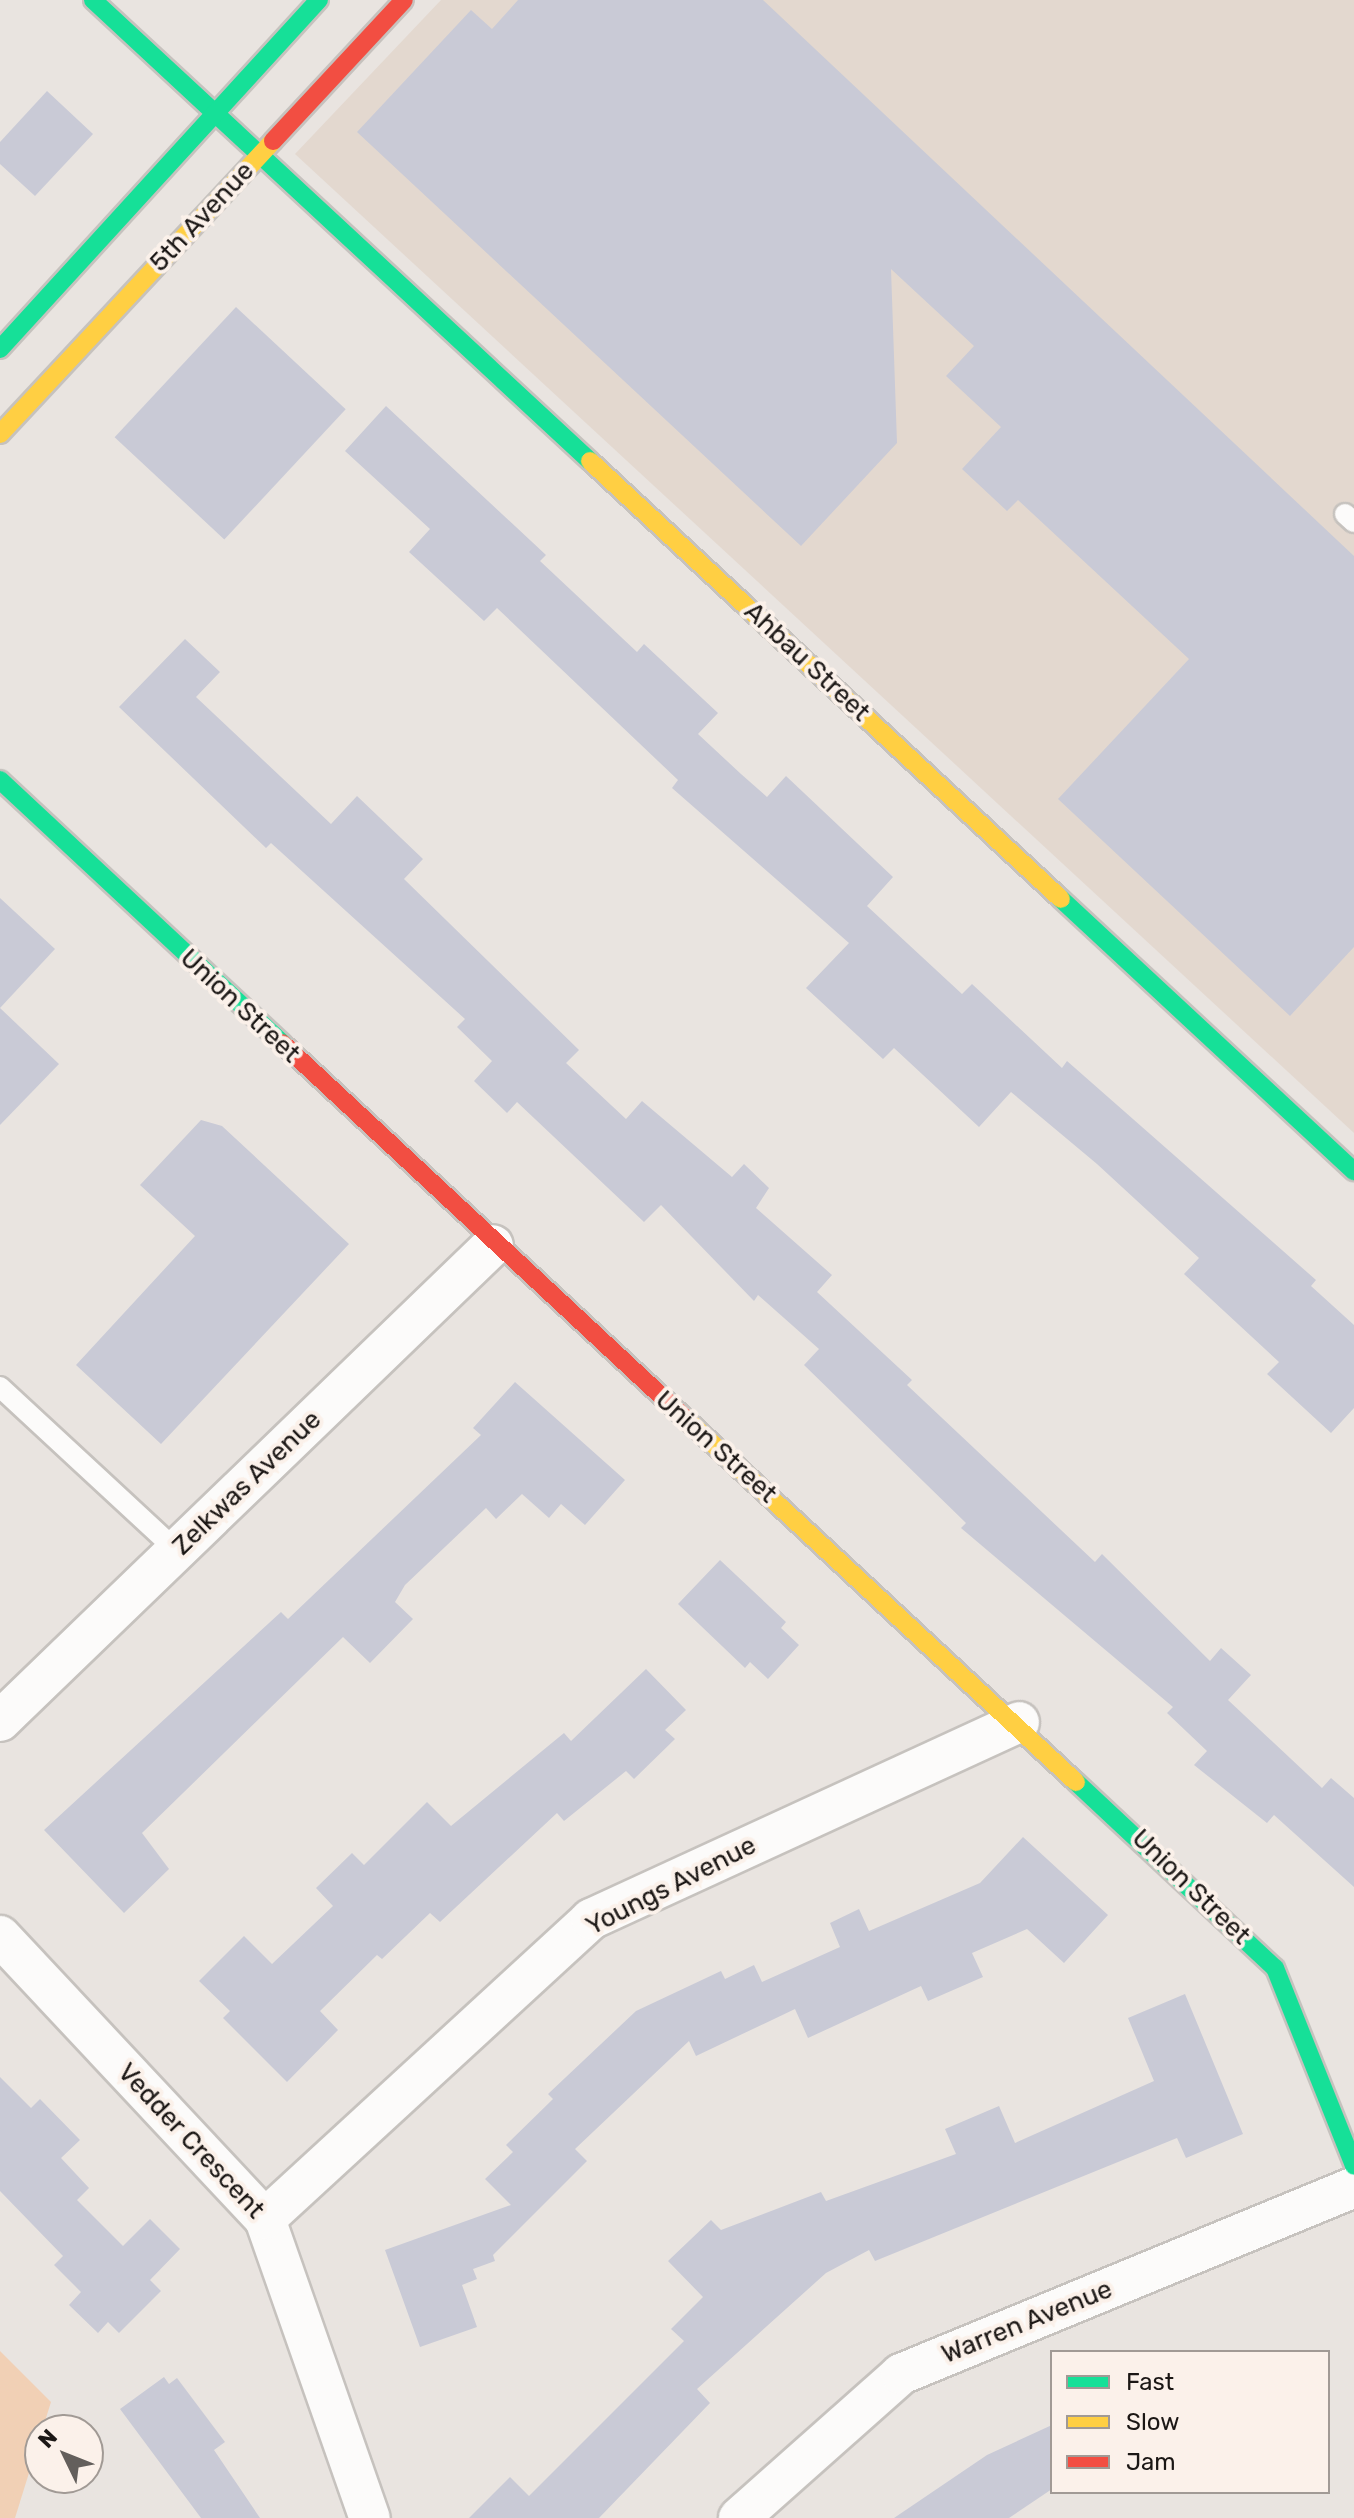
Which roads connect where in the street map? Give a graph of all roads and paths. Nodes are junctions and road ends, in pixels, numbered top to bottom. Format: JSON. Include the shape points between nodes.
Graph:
{"nodes":[{"id":1,"x":93,"y":0,"type":"edge"},
{"id":2,"x":319,"y":0,"type":"edge"},
{"id":3,"x":404,"y":0,"type":"edge"},
{"id":4,"x":216,"y":115,"type":"junction"},
{"id":5,"x":260,"y":154,"type":"junction"},
{"id":6,"x":3,"y":341,"type":"edge"},
{"id":7,"x":0,"y":434,"type":"edge"},
{"id":8,"x":0,"y":780,"type":"edge"},
{"id":9,"x":1354,"y":1171,"type":"edge"},
{"id":10,"x":493,"y":1245,"type":"junction"},
{"id":11,"x":0,"y":1387,"type":"edge"},
{"id":12,"x":177,"y":1551,"type":"junction"},
{"id":13,"x":0,"y":1721,"type":"edge"},
{"id":14,"x":1019,"y":1722,"type":"junction"},
{"id":15,"x":0,"y":1936,"type":"edge"},
{"id":16,"x":1354,"y":2166,"type":"edge"},
{"id":17,"x":1354,"y":2187,"type":"edge"},
{"id":18,"x":265,"y":2219,"type":"junction"},
{"id":19,"x":370,"y":2518,"type":"edge"},
{"id":20,"x":739,"y":2518,"type":"edge"}],
"edges":[{"from":1,"to":4,"type":"street","name":"Ahbau Street"},
{"from":2,"to":4,"type":"street"},
{"from":3,"to":5,"type":"street","name":"5th Avenue"},
{"from":4,"to":5,"type":"street","name":"Ahbau Street"},
{"from":4,"to":6,"type":"street"},
{"from":5,"to":7,"type":"street","name":"5th Avenue"},
{"from":5,"to":9,"type":"street","name":"Ahbau Street"},
{"from":8,"to":10,"type":"street","name":"Union Street"},
{"from":10,"to":12,"type":"street","name":"Zelkwas Avenue"},
{"from":10,"to":14,"type":"street","name":"Union Street"},
{"from":11,"to":12,"type":"lane"},
{"from":12,"to":13,"type":"street","name":"Zelkwas Avenue"},
{"from":14,"to":16,"type":"street","name":"Union Street","via":[[1275,1968]]},
{"from":14,"to":18,"type":"street","name":"Youngs Avenue","via":[[591,1919]]},
{"from":15,"to":18,"type":"street","name":"Vedder Crescent"},
{"from":17,"to":20,"type":"street","name":"Warren Avenue","via":[[901,2374]]},
{"from":18,"to":19,"type":"street","name":"Vedder Crescent"}]}
